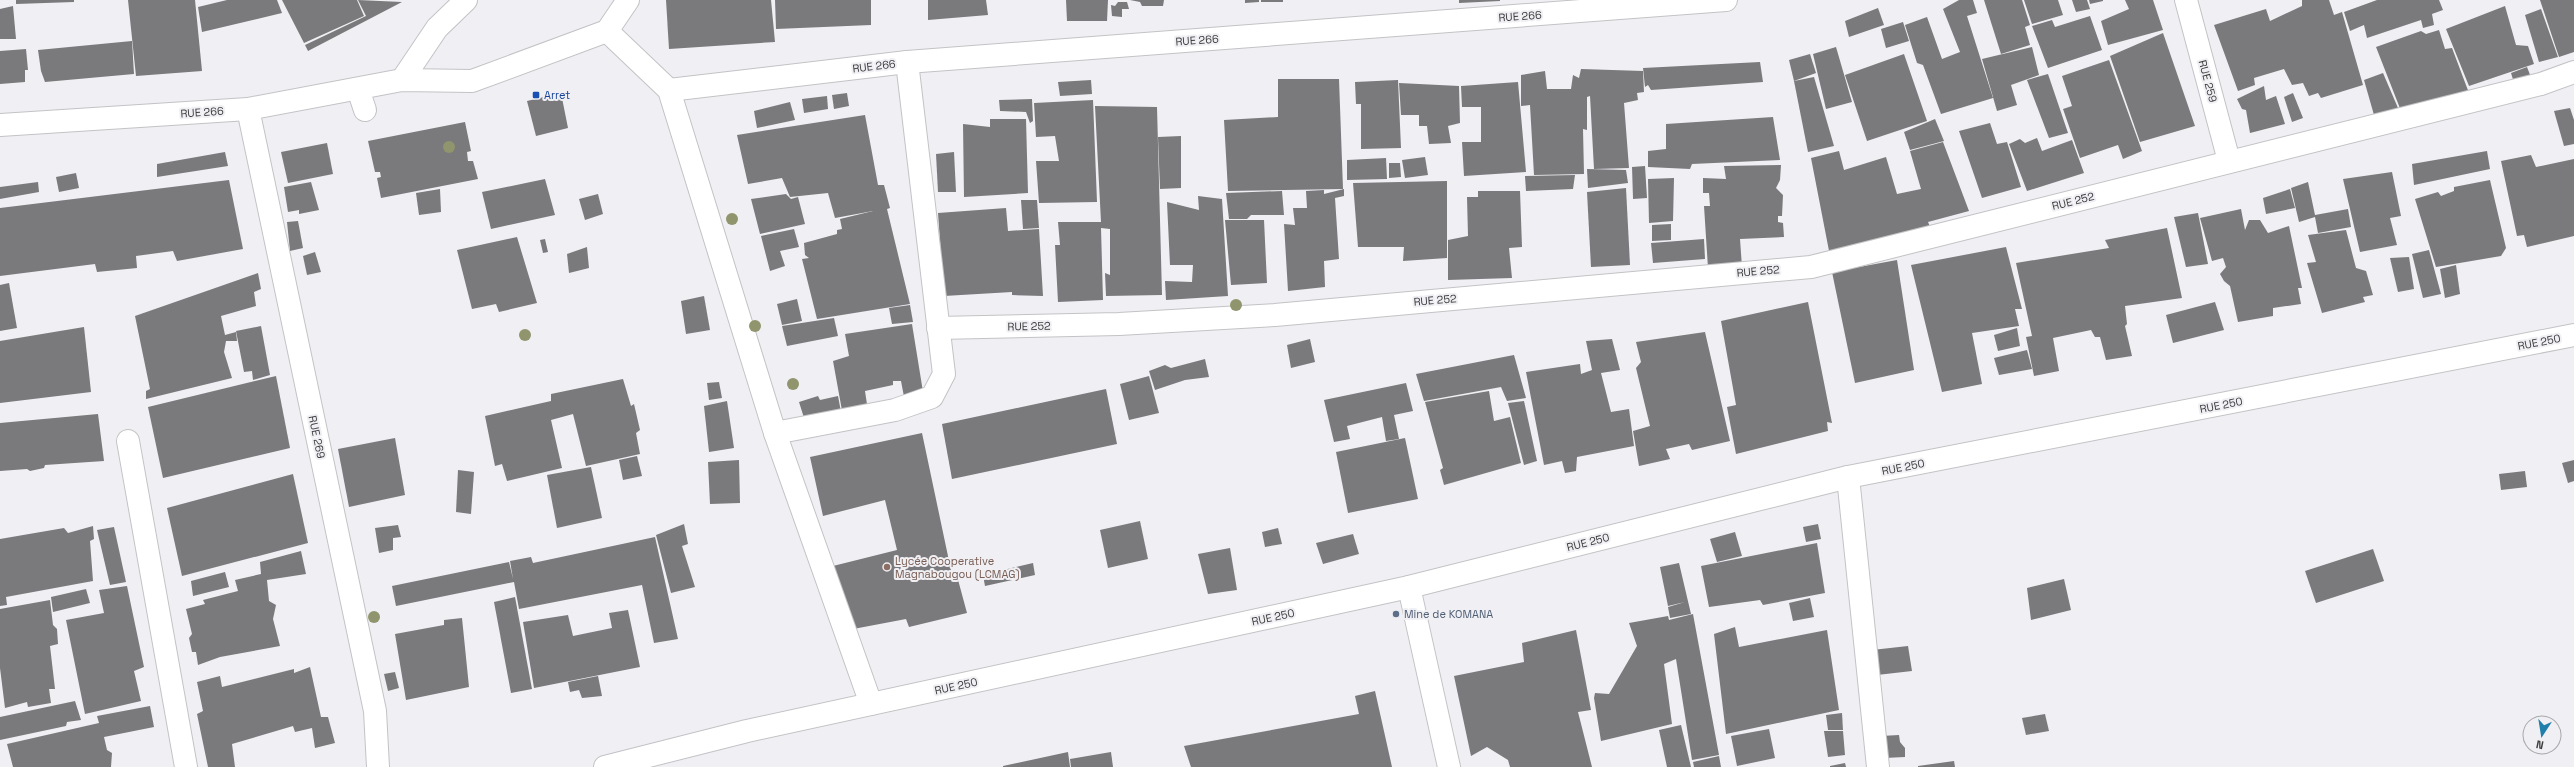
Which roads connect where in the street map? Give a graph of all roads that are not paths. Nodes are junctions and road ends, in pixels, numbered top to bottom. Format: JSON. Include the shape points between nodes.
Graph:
{"nodes":[{"id":1,"x":466,"y":0,"type":"edge"},
{"id":2,"x":628,"y":0,"type":"edge"},
{"id":3,"x":1726,"y":0,"type":"edge"},
{"id":4,"x":2186,"y":0,"type":"edge"},
{"id":5,"x":607,"y":31,"type":"junction"},
{"id":6,"x":907,"y":62,"type":"junction"},
{"id":7,"x":2574,"y":72,"type":"edge"},
{"id":8,"x":402,"y":80,"type":"junction"},
{"id":9,"x":358,"y":89,"type":"junction"},
{"id":10,"x":669,"y":90,"type":"junction"},
{"id":11,"x":248,"y":109,"type":"junction"},
{"id":12,"x":365,"y":110,"type":"dead end"},
{"id":13,"x":0,"y":125,"type":"edge"},
{"id":14,"x":2229,"y":161,"type":"junction"},
{"id":15,"x":938,"y":328,"type":"junction"},
{"id":16,"x":2574,"y":335,"type":"edge"},
{"id":17,"x":775,"y":433,"type":"junction"},
{"id":18,"x":128,"y":441,"type":"dead end"},
{"id":19,"x":1848,"y":477,"type":"junction"},
{"id":20,"x":1409,"y":587,"type":"junction"},
{"id":21,"x":871,"y":704,"type":"junction"},
{"id":22,"x":186,"y":767,"type":"edge"},
{"id":23,"x":378,"y":767,"type":"edge"},
{"id":24,"x":605,"y":767,"type":"edge"},
{"id":25,"x":1449,"y":767,"type":"edge"},
{"id":26,"x":1878,"y":767,"type":"edge"}],
"edges":[{"from":1,"to":8,"type":"street","via":[[438,28]]},
{"from":2,"to":5,"type":"street"},
{"from":3,"to":6,"type":"street","name":"RUE 266"},
{"from":4,"to":14,"type":"street","name":"RUE 259"},
{"from":5,"to":8,"type":"street","name":"RUE 266","via":[[472,81]]},
{"from":5,"to":10,"type":"street"},
{"from":6,"to":10,"type":"street","name":"RUE 266"},
{"from":6,"to":15,"type":"street"},
{"from":7,"to":14,"type":"street","name":"RUE 252","via":[[2541,84]]},
{"from":8,"to":9,"type":"street","name":"RUE 266"},
{"from":9,"to":11,"type":"street","name":"RUE 266"},
{"from":9,"to":12,"type":"street"},
{"from":10,"to":17,"type":"street"},
{"from":11,"to":13,"type":"street","name":"RUE 266"},
{"from":11,"to":23,"type":"street","name":"RUE 269","via":[[375,711]]},
{"from":14,"to":15,"type":"street","name":"RUE 252","via":[[1811,267],[1275,315],[1119,324]]},
{"from":15,"to":17,"type":"street","via":[[944,374],[932,397],[895,410]]},
{"from":16,"to":19,"type":"street","name":"RUE 250"},
{"from":17,"to":21,"type":"street"},
{"from":18,"to":22,"type":"street"},
{"from":19,"to":20,"type":"street","name":"RUE 250"},
{"from":19,"to":26,"type":"street"},
{"from":20,"to":21,"type":"street","name":"RUE 250"},
{"from":20,"to":25,"type":"street"},
{"from":21,"to":24,"type":"street","name":"RUE 250","via":[[747,731]]}]}
